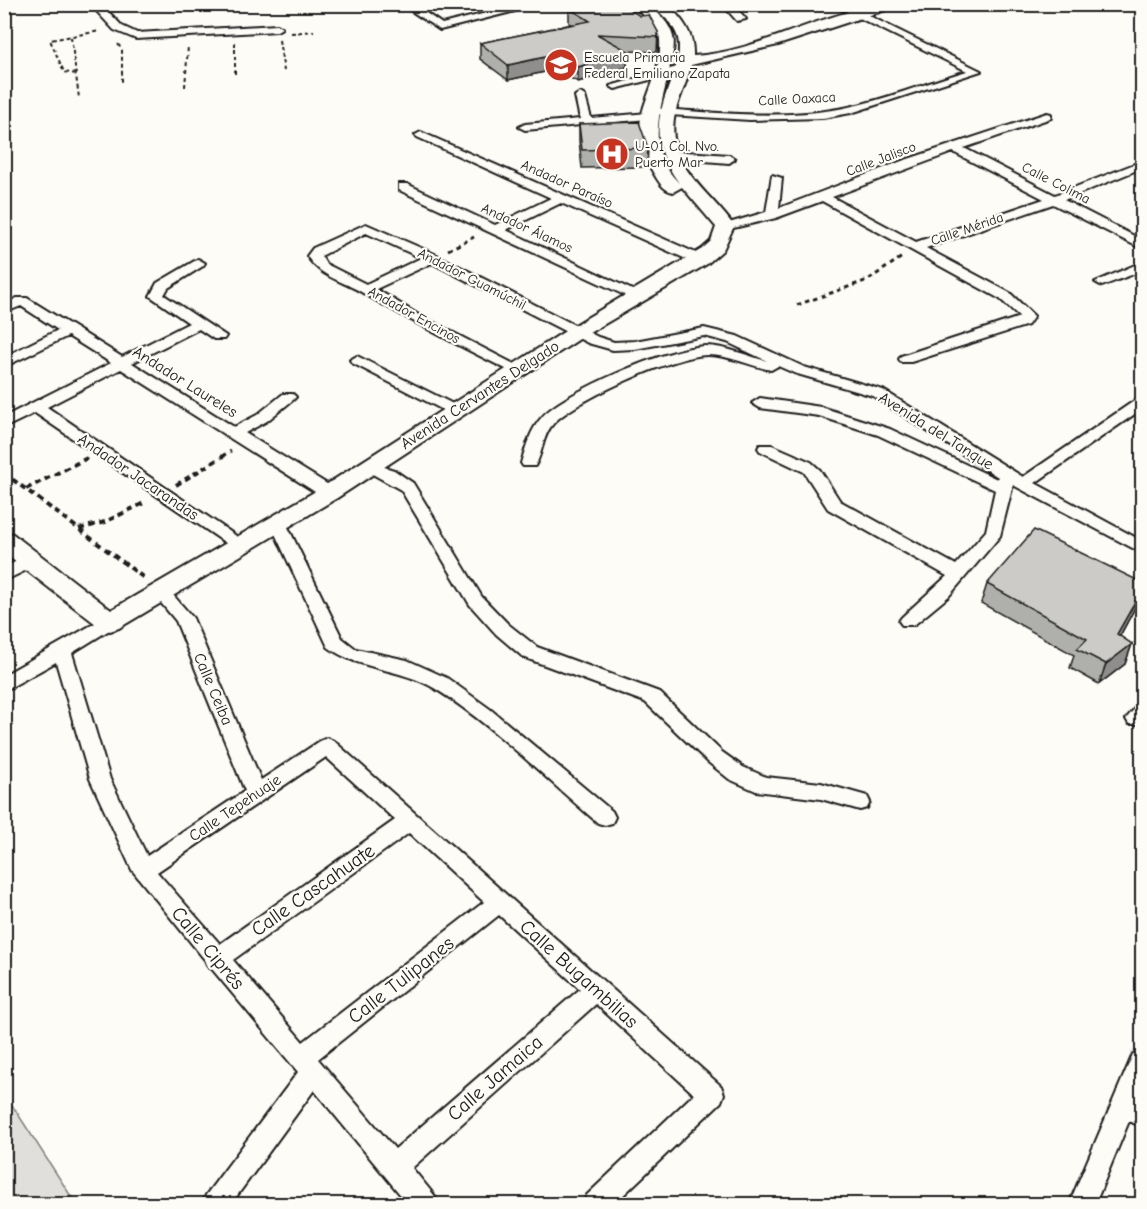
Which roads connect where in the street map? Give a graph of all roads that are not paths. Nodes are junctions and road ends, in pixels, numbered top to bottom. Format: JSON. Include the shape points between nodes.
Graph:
{"nodes":[{"id":1,"x":95,"y":4,"type":"edge"},
{"id":2,"x":406,"y":4,"type":"edge"},
{"id":3,"x":538,"y":4,"type":"edge"},
{"id":4,"x":639,"y":4,"type":"edge"},
{"id":5,"x":727,"y":4,"type":"edge"},
{"id":6,"x":836,"y":4,"type":"edge"},
{"id":7,"x":897,"y":4,"type":"edge"},
{"id":8,"x":665,"y":5,"type":"edge"},
{"id":9,"x":859,"y":15,"type":"junction"},
{"id":10,"x":741,"y":19,"type":"dead end"},
{"id":11,"x":278,"y":31,"type":"road end"},
{"id":12,"x":685,"y":64,"type":"junction"},
{"id":13,"x":663,"y":72,"type":"junction"},
{"id":14,"x":615,"y":86,"type":"dead end"},
{"id":15,"x":580,"y":96,"type":"dead end"},
{"id":16,"x":546,"y":108,"type":"dead end"},
{"id":17,"x":669,"y":112,"type":"junction"},
{"id":18,"x":649,"y":114,"type":"junction"},
{"id":19,"x":1047,"y":116,"type":"dead end"},
{"id":20,"x":587,"y":123,"type":"junction"},
{"id":21,"x":550,"y":126,"type":"junction"},
{"id":22,"x":525,"y":127,"type":"dead end"},
{"id":23,"x":421,"y":135,"type":"dead end"},
{"id":24,"x":955,"y":148,"type":"junction"},
{"id":25,"x":672,"y":158,"type":"junction"},
{"id":26,"x":729,"y":159,"type":"dead end"},
{"id":27,"x":656,"y":162,"type":"junction"},
{"id":28,"x":1143,"y":164,"type":"edge"},
{"id":29,"x":776,"y":178,"type":"dead end"},
{"id":30,"x":403,"y":187,"type":"dead end"},
{"id":31,"x":698,"y":197,"type":"junction"},
{"id":32,"x":823,"y":197,"type":"junction"},
{"id":33,"x":561,"y":198,"type":"junction"},
{"id":34,"x":1055,"y":199,"type":"junction"},
{"id":35,"x":772,"y":215,"type":"junction"},
{"id":36,"x":725,"y":226,"type":"junction"},
{"id":37,"x":495,"y":230,"type":"junction"},
{"id":38,"x":1143,"y":245,"type":"edge"},
{"id":39,"x":915,"y":248,"type":"junction"},
{"id":40,"x":314,"y":256,"type":"joint"},
{"id":41,"x":432,"y":258,"type":"junction"},
{"id":42,"x":700,"y":260,"type":"junction"},
{"id":43,"x":198,"y":263,"type":"dead end"},
{"id":44,"x":1143,"y":266,"type":"edge"},
{"id":45,"x":1102,"y":282,"type":"dead end"},
{"id":46,"x":366,"y":289,"type":"junction"},
{"id":47,"x":638,"y":296,"type":"junction"},
{"id":48,"x":4,"y":309,"type":"edge"},
{"id":49,"x":198,"y":324,"type":"junction"},
{"id":50,"x":68,"y":330,"type":"junction"},
{"id":51,"x":577,"y":332,"type":"junction"},
{"id":52,"x":219,"y":336,"type":"dead end"},
{"id":53,"x":906,"y":359,"type":"dead end"},
{"id":54,"x":357,"y":360,"type":"dead end"},
{"id":55,"x":4,"y":363,"type":"edge"},
{"id":56,"x":782,"y":363,"type":"junction"},
{"id":57,"x":123,"y":364,"type":"junction"},
{"id":58,"x":519,"y":370,"type":"junction"},
{"id":59,"x":288,"y":397,"type":"dead end"},
{"id":60,"x":1143,"y":402,"type":"edge"},
{"id":61,"x":760,"y":403,"type":"dead end"},
{"id":62,"x":37,"y":407,"type":"junction"},
{"id":63,"x":456,"y":411,"type":"junction"},
{"id":64,"x":4,"y":423,"type":"edge"},
{"id":65,"x":234,"y":433,"type":"junction"},
{"id":66,"x":766,"y":448,"type":"dead end"},
{"id":67,"x":529,"y":463,"type":"dead end"},
{"id":68,"x":368,"y":467,"type":"junction"},
{"id":69,"x":1005,"y":481,"type":"junction"},
{"id":70,"x":1023,"y":484,"type":"junction"},
{"id":71,"x":329,"y":493,"type":"junction"},
{"id":72,"x":278,"y":523,"type":"junction"},
{"id":73,"x":4,"y":540,"type":"edge"},
{"id":74,"x":239,"y":546,"type":"junction"},
{"id":75,"x":1143,"y":548,"type":"edge"},
{"id":76,"x":31,"y":561,"type":"junction"},
{"id":77,"x":958,"y":574,"type":"junction"},
{"id":78,"x":4,"y":575,"type":"edge"},
{"id":79,"x":161,"y":591,"type":"junction"},
{"id":80,"x":908,"y":621,"type":"dead end"},
{"id":81,"x":110,"y":622,"type":"junction"},
{"id":82,"x":62,"y":650,"type":"junction"},
{"id":83,"x":4,"y":684,"type":"edge"},
{"id":84,"x":327,"y":746,"type":"joint"},
{"id":85,"x":256,"y":793,"type":"junction"},
{"id":86,"x":860,"y":802,"type":"dead end"},
{"id":87,"x":605,"y":817,"type":"dead end"},
{"id":88,"x":410,"y":821,"type":"junction"},
{"id":89,"x":143,"y":870,"type":"junction"},
{"id":90,"x":500,"y":902,"type":"junction"},
{"id":91,"x":216,"y":960,"type":"junction"},
{"id":92,"x":596,"y":990,"type":"junction"},
{"id":93,"x":1143,"y":1062,"type":"edge"},
{"id":94,"x":308,"y":1064,"type":"junction"},
{"id":95,"x":1133,"y":1110,"type":"edge"},
{"id":96,"x":394,"y":1167,"type":"junction"},
{"id":97,"x":214,"y":1204,"type":"edge"},
{"id":98,"x":425,"y":1204,"type":"edge"},
{"id":99,"x":596,"y":1204,"type":"edge"},
{"id":100,"x":1082,"y":1204,"type":"edge"}],
"edges":[{"from":1,"to":11,"type":"street","via":[[118,28],[136,36]]},
{"from":2,"to":3,"type":"street","via":[[440,27]]},
{"from":4,"to":13,"type":"street","via":[[659,22],[667,37]]},
{"from":5,"to":10,"type":"street"},
{"from":6,"to":9,"type":"street"},
{"from":7,"to":9,"type":"street"},
{"from":8,"to":12,"type":"street","via":[[676,17],[683,35]]},
{"from":9,"to":12,"type":"street"},
{"from":9,"to":17,"type":"street","name":"Calle Oaxaca","via":[[976,71],[828,114],[721,116]]},
{"from":12,"to":13,"type":"street"},
{"from":12,"to":17,"type":"street"},
{"from":13,"to":14,"type":"street"},
{"from":13,"to":18,"type":"street"},
{"from":15,"to":20,"type":"street"},
{"from":16,"to":21,"type":"street"},
{"from":17,"to":18,"type":"street","name":"Calle Oaxaca"},
{"from":17,"to":25,"type":"street","via":[[666,139]]},
{"from":18,"to":20,"type":"street","name":"Calle Oaxaca"},
{"from":18,"to":27,"type":"street","via":[[649,150]]},
{"from":19,"to":24,"type":"street","name":"Calle Jalisco"},
{"from":20,"to":21,"type":"street","name":"Calle Oaxaca"},
{"from":21,"to":22,"type":"street","name":"Calle Oaxaca"},
{"from":23,"to":33,"type":"street","name":"Andador Paraíso"},
{"from":24,"to":32,"type":"street","name":"Calle Jalisco"},
{"from":24,"to":34,"type":"street","name":"Calle Colima"},
{"from":25,"to":26,"type":"street"},
{"from":25,"to":27,"type":"street"},
{"from":25,"to":31,"type":"street"},
{"from":27,"to":31,"type":"street","via":[[667,182]]},
{"from":28,"to":34,"type":"street","name":"Calle Mérida"},
{"from":29,"to":35,"type":"street"},
{"from":30,"to":37,"type":"street","name":"Andador Álamos"},
{"from":31,"to":36,"type":"street"},
{"from":32,"to":35,"type":"street","name":"Calle Jalisco"},
{"from":32,"to":39,"type":"street"},
{"from":33,"to":37,"type":"street"},
{"from":33,"to":42,"type":"street","name":"Andador Paraíso"},
{"from":34,"to":38,"type":"street","name":"Calle Colima"},
{"from":34,"to":39,"type":"street","name":"Calle Mérida"},
{"from":35,"to":36,"type":"street","name":"Calle Jalisco"},
{"from":36,"to":42,"type":"street","name":"Avenida Cervantes Delgado","via":[[723,237]]},
{"from":37,"to":47,"type":"street","name":"Andador Álamos"},
{"from":39,"to":53,"type":"street","via":[[1005,296],[1028,316],[1023,322]]},
{"from":40,"to":41,"type":"street","name":"Andador Guamúchil","via":[[366,228]]},
{"from":40,"to":46,"type":"street","name":"Andador Encinos","via":[[321,267]]},
{"from":41,"to":46,"type":"street"},
{"from":41,"to":51,"type":"street","name":"Andador Guamúchil"},
{"from":42,"to":47,"type":"street","name":"Avenida Cervantes Delgado"},
{"from":43,"to":49,"type":"street","via":[[162,286],[157,296]]},
{"from":44,"to":45,"type":"street"},
{"from":46,"to":58,"type":"street","name":"Andador Encinos","via":[[412,317]]},
{"from":47,"to":51,"type":"street","name":"Avenida Cervantes Delgado"},
{"from":48,"to":50,"type":"street","name":"Andador Laureles","via":[[22,301]]},
{"from":49,"to":52,"type":"street"},
{"from":49,"to":57,"type":"street"},
{"from":50,"to":55,"type":"street"},
{"from":50,"to":57,"type":"street","name":"Andador Laureles"},
{"from":51,"to":56,"type":"street","name":"Avenida del Tanque","via":[[613,346],[704,332],[732,339]]},
{"from":51,"to":58,"type":"street","name":"Avenida Cervantes Delgado"},
{"from":54,"to":63,"type":"street"},
{"from":56,"to":67,"type":"street","name":"Avenida del Tanque","via":[[768,366],[701,350],[678,354],[571,403],[552,416],[536,437]]},
{"from":56,"to":69,"type":"street","name":"Avenida del Tanque","via":[[879,393]]},
{"from":57,"to":62,"type":"street"},
{"from":57,"to":65,"type":"street","name":"Andador Laureles"},
{"from":58,"to":63,"type":"street","name":"Avenida Cervantes Delgado"},
{"from":59,"to":65,"type":"street","via":[[262,418]]},
{"from":60,"to":70,"type":"street"},
{"from":61,"to":69,"type":"street","via":[[821,412],[884,432]]},
{"from":62,"to":64,"type":"street"},
{"from":62,"to":74,"type":"street","name":"Andador Jacarandas"},
{"from":63,"to":68,"type":"street","name":"Avenida Cervantes Delgado"},
{"from":65,"to":71,"type":"street","name":"Andador Laureles"},
{"from":66,"to":77,"type":"street","via":[[811,470],[826,500]]},
{"from":68,"to":71,"type":"street","name":"Avenida Cervantes Delgado"},
{"from":68,"to":86,"type":"street","via":[[407,487],[476,601],[530,652],[652,697],[736,773],[763,784],[821,791]]},
{"from":69,"to":70,"type":"street"},
{"from":69,"to":77,"type":"street","name":"Avenida del Tanque","via":[[994,531]]},
{"from":70,"to":75,"type":"street"},
{"from":71,"to":72,"type":"street","name":"Avenida Cervantes Delgado"},
{"from":72,"to":74,"type":"street","name":"Avenida Cervantes Delgado"},
{"from":72,"to":87,"type":"street","via":[[335,642],[350,654],[400,665],[440,683],[483,714]]},
{"from":73,"to":76,"type":"street"},
{"from":74,"to":79,"type":"street","name":"Avenida Cervantes Delgado"},
{"from":76,"to":78,"type":"street"},
{"from":76,"to":81,"type":"street"},
{"from":77,"to":80,"type":"street","name":"Avenida del Tanque"},
{"from":79,"to":81,"type":"street","name":"Avenida Cervantes Delgado"},
{"from":79,"to":85,"type":"street","name":"Calle Ceiba","via":[[184,618]]},
{"from":81,"to":82,"type":"street","name":"Avenida Cervantes Delgado"},
{"from":82,"to":83,"type":"street","name":"Avenida Cervantes Delgado"},
{"from":82,"to":89,"type":"street","name":"Calle Ciprés","via":[[100,779]]},
{"from":84,"to":85,"type":"street","name":"Calle Tepehuaje"},
{"from":84,"to":88,"type":"street","name":"Calle Bugambilias"},
{"from":85,"to":89,"type":"street","name":"Calle Tepehuaje"},
{"from":88,"to":90,"type":"street","name":"Calle Bugambilias"},
{"from":88,"to":91,"type":"street","name":"Calle Cascahuate"},
{"from":89,"to":91,"type":"street","name":"Calle Ciprés"},
{"from":90,"to":92,"type":"street","name":"Calle Bugambilias"},
{"from":90,"to":94,"type":"street","name":"Calle Tulipanes"},
{"from":91,"to":94,"type":"street","name":"Calle Ciprés"},
{"from":92,"to":96,"type":"street","name":"Calle Jamaica"},
{"from":92,"to":99,"type":"street","name":"Calle Bugambilias","via":[[712,1094]]},
{"from":93,"to":95,"type":"street"},
{"from":94,"to":96,"type":"street","name":"Calle Ciprés"},
{"from":94,"to":97,"type":"street","name":"Calle Tulipanes"},
{"from":95,"to":100,"type":"street"},
{"from":96,"to":98,"type":"street","name":"Calle Ciprés"}]}
